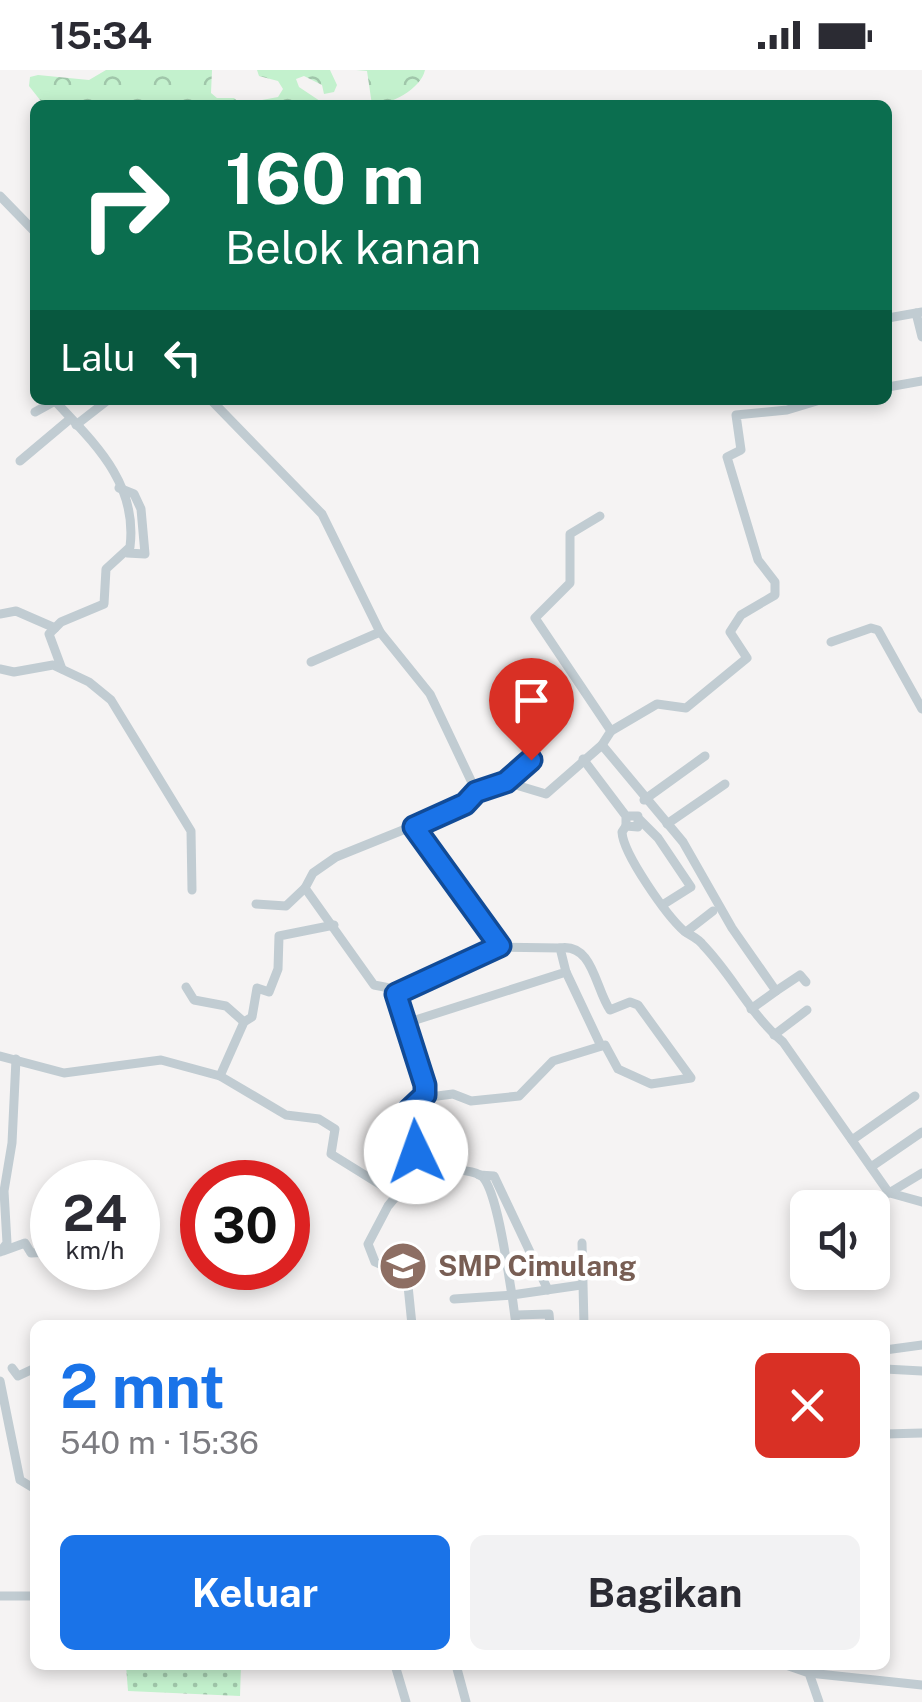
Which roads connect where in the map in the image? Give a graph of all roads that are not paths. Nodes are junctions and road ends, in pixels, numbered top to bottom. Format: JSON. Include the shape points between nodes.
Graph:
{"nodes":[{"id":1,"x":0,"y":196,"type":"edge"},
{"id":2,"x":30,"y":227,"type":"edge"},
{"id":3,"x":919,"y":313,"type":"edge"},
{"id":4,"x":892,"y":317,"type":"edge"},
{"id":5,"x":922,"y":337,"type":"edge"},
{"id":6,"x":922,"y":381,"type":"edge"},
{"id":7,"x":892,"y":386,"type":"edge"},
{"id":8,"x":47,"y":405,"type":"edge"},
{"id":9,"x":58,"y":405,"type":"edge"},
{"id":10,"x":100,"y":405,"type":"edge"},
{"id":11,"x":216,"y":405,"type":"edge"},
{"id":12,"x":804,"y":405,"type":"edge"},
{"id":13,"x":35,"y":412,"type":"dead end"},
{"id":14,"x":73,"y":422,"type":"junction"},
{"id":15,"x":20,"y":461,"type":"dead end"},
{"id":16,"x":119,"y":488,"type":"junction"},
{"id":17,"x":600,"y":516,"type":"dead end"},
{"id":18,"x":127,"y":553,"type":"junction"},
{"id":19,"x":0,"y":614,"type":"edge"},
{"id":20,"x":55,"y":628,"type":"junction"},
{"id":21,"x":380,"y":632,"type":"junction"},
{"id":22,"x":831,"y":642,"type":"dead end"},
{"id":23,"x":311,"y":662,"type":"dead end"},
{"id":24,"x":0,"y":669,"type":"edge"},
{"id":25,"x":62,"y":669,"type":"junction"},
{"id":26,"x":922,"y":709,"type":"edge"},
{"id":27,"x":611,"y":731,"type":"junction"},
{"id":28,"x":602,"y":745,"type":"junction"},
{"id":29,"x":530,"y":755,"type":"dead end"},
{"id":30,"x":706,"y":756,"type":"dead end"},
{"id":31,"x":582,"y":759,"type":"junction"},
{"id":32,"x":503,"y":784,"type":"junction"},
{"id":33,"x":725,"y":784,"type":"dead end"},
{"id":34,"x":473,"y":796,"type":"junction"},
{"id":35,"x":644,"y":800,"type":"junction"},
{"id":36,"x":626,"y":821,"type":"junction"},
{"id":37,"x":667,"y":824,"type":"junction"},
{"id":38,"x":414,"y":827,"type":"junction"},
{"id":39,"x":305,"y":888,"type":"junction"},
{"id":40,"x":192,"y":890,"type":"dead end"},
{"id":41,"x":256,"y":904,"type":"dead end"},
{"id":42,"x":664,"y":904,"type":"junction"},
{"id":43,"x":714,"y":911,"type":"dead end"},
{"id":44,"x":334,"y":926,"type":"junction"},
{"id":45,"x":686,"y":932,"type":"junction"},
{"id":46,"x":500,"y":946,"type":"junction"},
{"id":47,"x":560,"y":948,"type":"junction"},
{"id":48,"x":566,"y":972,"type":"junction"},
{"id":49,"x":806,"y":982,"type":"dead end"},
{"id":50,"x":186,"y":988,"type":"dead end"},
{"id":51,"x":400,"y":990,"type":"junction"},
{"id":52,"x":776,"y":991,"type":"junction"},
{"id":53,"x":750,"y":1008,"type":"junction"},
{"id":54,"x":807,"y":1010,"type":"dead end"},
{"id":55,"x":244,"y":1022,"type":"junction"},
{"id":56,"x":404,"y":1024,"type":"junction"},
{"id":57,"x":774,"y":1034,"type":"junction"},
{"id":58,"x":600,"y":1046,"type":"junction"},
{"id":59,"x":0,"y":1056,"type":"edge"},
{"id":60,"x":16,"y":1058,"type":"junction"},
{"id":61,"x":220,"y":1076,"type":"junction"},
{"id":62,"x":915,"y":1096,"type":"dead end"},
{"id":63,"x":422,"y":1098,"type":"junction"},
{"id":64,"x":922,"y":1132,"type":"edge"},
{"id":65,"x":852,"y":1140,"type":"junction"},
{"id":66,"x":871,"y":1167,"type":"junction"},
{"id":67,"x":418,"y":1170,"type":"junction"},
{"id":68,"x":479,"y":1174,"type":"junction"},
{"id":69,"x":921,"y":1175,"type":"edge"},
{"id":70,"x":888,"y":1190,"type":"edge"},
{"id":71,"x":890,"y":1193,"type":"joint"},
{"id":72,"x":398,"y":1195,"type":"junction"},
{"id":73,"x":922,"y":1202,"type":"edge"},
{"id":74,"x":582,"y":1243,"type":"dead end"},
{"id":75,"x":30,"y":1250,"type":"edge"},
{"id":76,"x":0,"y":1252,"type":"edge"},
{"id":77,"x":581,"y":1285,"type":"junction"},
{"id":78,"x":548,"y":1290,"type":"junction"},
{"id":79,"x":512,"y":1295,"type":"junction"},
{"id":80,"x":454,"y":1299,"type":"dead end"},
{"id":81,"x":411,"y":1320,"type":"edge"},
{"id":82,"x":516,"y":1320,"type":"edge"},
{"id":83,"x":550,"y":1320,"type":"edge"},
{"id":84,"x":584,"y":1320,"type":"edge"},
{"id":85,"x":922,"y":1345,"type":"edge"},
{"id":86,"x":890,"y":1349,"type":"edge"},
{"id":87,"x":12,"y":1368,"type":"dead end"},
{"id":88,"x":890,"y":1369,"type":"edge"},
{"id":89,"x":30,"y":1370,"type":"edge"},
{"id":90,"x":922,"y":1371,"type":"edge"},
{"id":91,"x":0,"y":1381,"type":"edge"},
{"id":92,"x":922,"y":1433,"type":"edge"},
{"id":93,"x":890,"y":1434,"type":"edge"},
{"id":94,"x":30,"y":1487,"type":"edge"},
{"id":95,"x":0,"y":1596,"type":"edge"},
{"id":96,"x":30,"y":1596,"type":"edge"},
{"id":97,"x":396,"y":1670,"type":"edge"},
{"id":98,"x":457,"y":1670,"type":"edge"},
{"id":99,"x":800,"y":1670,"type":"edge"},
{"id":100,"x":809,"y":1673,"type":"junction"},
{"id":101,"x":922,"y":1685,"type":"edge"},
{"id":102,"x":406,"y":1702,"type":"edge"},
{"id":103,"x":466,"y":1702,"type":"edge"},
{"id":104,"x":819,"y":1702,"type":"edge"}],
"edges":[{"from":1,"to":2,"type":"street"},
{"from":3,"to":4,"type":"street"},
{"from":3,"to":5,"type":"street"},
{"from":6,"to":7,"type":"street"},
{"from":8,"to":13,"type":"street"},
{"from":9,"to":14,"type":"street"},
{"from":10,"to":14,"type":"street"},
{"from":11,"to":21,"type":"street","via":[[322,514]]},
{"from":12,"to":27,"type":"street","via":[[736,415],[741,450],[727,457],[758,560],[775,582],[775,595],[741,615],[730,632],[747,658],[686,708],[656,704]]},
{"from":14,"to":15,"type":"street"},
{"from":14,"to":16,"type":"street","via":[[116,469]]},
{"from":16,"to":18,"type":"street","via":[[129,513]]},
{"from":16,"to":18,"type":"street","via":[[134,494],[146,536],[144,556]]},
{"from":17,"to":27,"type":"street","via":[[570,534],[570,584],[536,619]]},
{"from":18,"to":20,"type":"street","via":[[106,569],[104,604]]},
{"from":19,"to":20,"type":"street","via":[[16,611]]},
{"from":20,"to":25,"type":"street","via":[[49,634]]},
{"from":21,"to":23,"type":"street"},
{"from":21,"to":34,"type":"street","via":[[430,694]]},
{"from":22,"to":26,"type":"street","via":[[878,630]]},
{"from":24,"to":25,"type":"street"},
{"from":25,"to":40,"type":"street","via":[[110,700],[181,810],[191,831]]},
{"from":27,"to":28,"type":"street"},
{"from":28,"to":31,"type":"street"},
{"from":28,"to":35,"type":"street"},
{"from":29,"to":32,"type":"street","via":[[531,762]]},
{"from":30,"to":35,"type":"street"},
{"from":31,"to":32,"type":"street","via":[[546,794]]},
{"from":31,"to":36,"type":"street"},
{"from":32,"to":34,"type":"street"},
{"from":33,"to":37,"type":"street"},
{"from":34,"to":38,"type":"street"},
{"from":35,"to":37,"type":"street"},
{"from":36,"to":42,"type":"street","via":[[626,849]]},
{"from":36,"to":42,"type":"street","via":[[636,829],[640,820],[658,838],[691,887]]},
{"from":37,"to":52,"type":"street"},
{"from":38,"to":39,"type":"street","via":[[336,856],[313,872]]},
{"from":38,"to":46,"type":"street"},
{"from":39,"to":41,"type":"street","via":[[286,906]]},
{"from":39,"to":44,"type":"street"},
{"from":42,"to":45,"type":"street"},
{"from":43,"to":45,"type":"street"},
{"from":44,"to":51,"type":"street","via":[[374,985]]},
{"from":44,"to":55,"type":"street","via":[[279,936],[278,969],[268,992],[257,988],[252,1018]]},
{"from":45,"to":53,"type":"street","via":[[706,947]]},
{"from":46,"to":47,"type":"street"},
{"from":46,"to":51,"type":"street"},
{"from":47,"to":48,"type":"street"},
{"from":47,"to":58,"type":"street","via":[[585,955],[610,1010],[638,1005],[692,1077],[653,1084],[618,1070],[608,1047]]},
{"from":48,"to":56,"type":"street"},
{"from":48,"to":58,"type":"street"},
{"from":49,"to":52,"type":"street","via":[[800,975]]},
{"from":50,"to":55,"type":"street","via":[[194,1000],[226,1006]]},
{"from":51,"to":56,"type":"street"},
{"from":52,"to":53,"type":"street"},
{"from":53,"to":57,"type":"street"},
{"from":54,"to":57,"type":"street"},
{"from":55,"to":61,"type":"street"},
{"from":56,"to":63,"type":"street","via":[[424,1078]]},
{"from":57,"to":65,"type":"street"},
{"from":58,"to":63,"type":"street","via":[[553,1062],[520,1096]]},
{"from":59,"to":60,"type":"street"},
{"from":60,"to":61,"type":"street","via":[[64,1073],[161,1060]]},
{"from":60,"to":76,"type":"street","via":[[4,1191],[7,1242]]},
{"from":61,"to":72,"type":"street","via":[[286,1115],[319,1119],[335,1129],[330,1145],[338,1161]]},
{"from":62,"to":65,"type":"street"},
{"from":63,"to":67,"type":"street","via":[[409,1110]]},
{"from":64,"to":66,"type":"street"},
{"from":65,"to":66,"type":"street"},
{"from":66,"to":70,"type":"street"},
{"from":67,"to":68,"type":"street"},
{"from":67,"to":72,"type":"street"},
{"from":68,"to":78,"type":"street","via":[[494,1176]]},
{"from":68,"to":79,"type":"street","via":[[496,1212]]},
{"from":69,"to":71,"type":"street"},
{"from":71,"to":73,"type":"street"},
{"from":72,"to":81,"type":"street","via":[[376,1224],[368,1250],[375,1262],[407,1276]]},
{"from":74,"to":77,"type":"street"},
{"from":75,"to":76,"type":"street","via":[[25,1244]]},
{"from":77,"to":78,"type":"street"},
{"from":77,"to":84,"type":"street"},
{"from":78,"to":79,"type":"street"},
{"from":79,"to":80,"type":"street"},
{"from":79,"to":82,"type":"street"},
{"from":82,"to":83,"type":"street","via":[[550,1314]]},
{"from":85,"to":86,"type":"street"},
{"from":87,"to":89,"type":"street","via":[[18,1376]]},
{"from":88,"to":90,"type":"street"},
{"from":91,"to":94,"type":"street","via":[[20,1480]]},
{"from":92,"to":93,"type":"street"},
{"from":95,"to":96,"type":"street"},
{"from":97,"to":102,"type":"street"},
{"from":98,"to":103,"type":"street"},
{"from":99,"to":100,"type":"street"},
{"from":100,"to":101,"type":"street"},
{"from":100,"to":104,"type":"street"}]}
